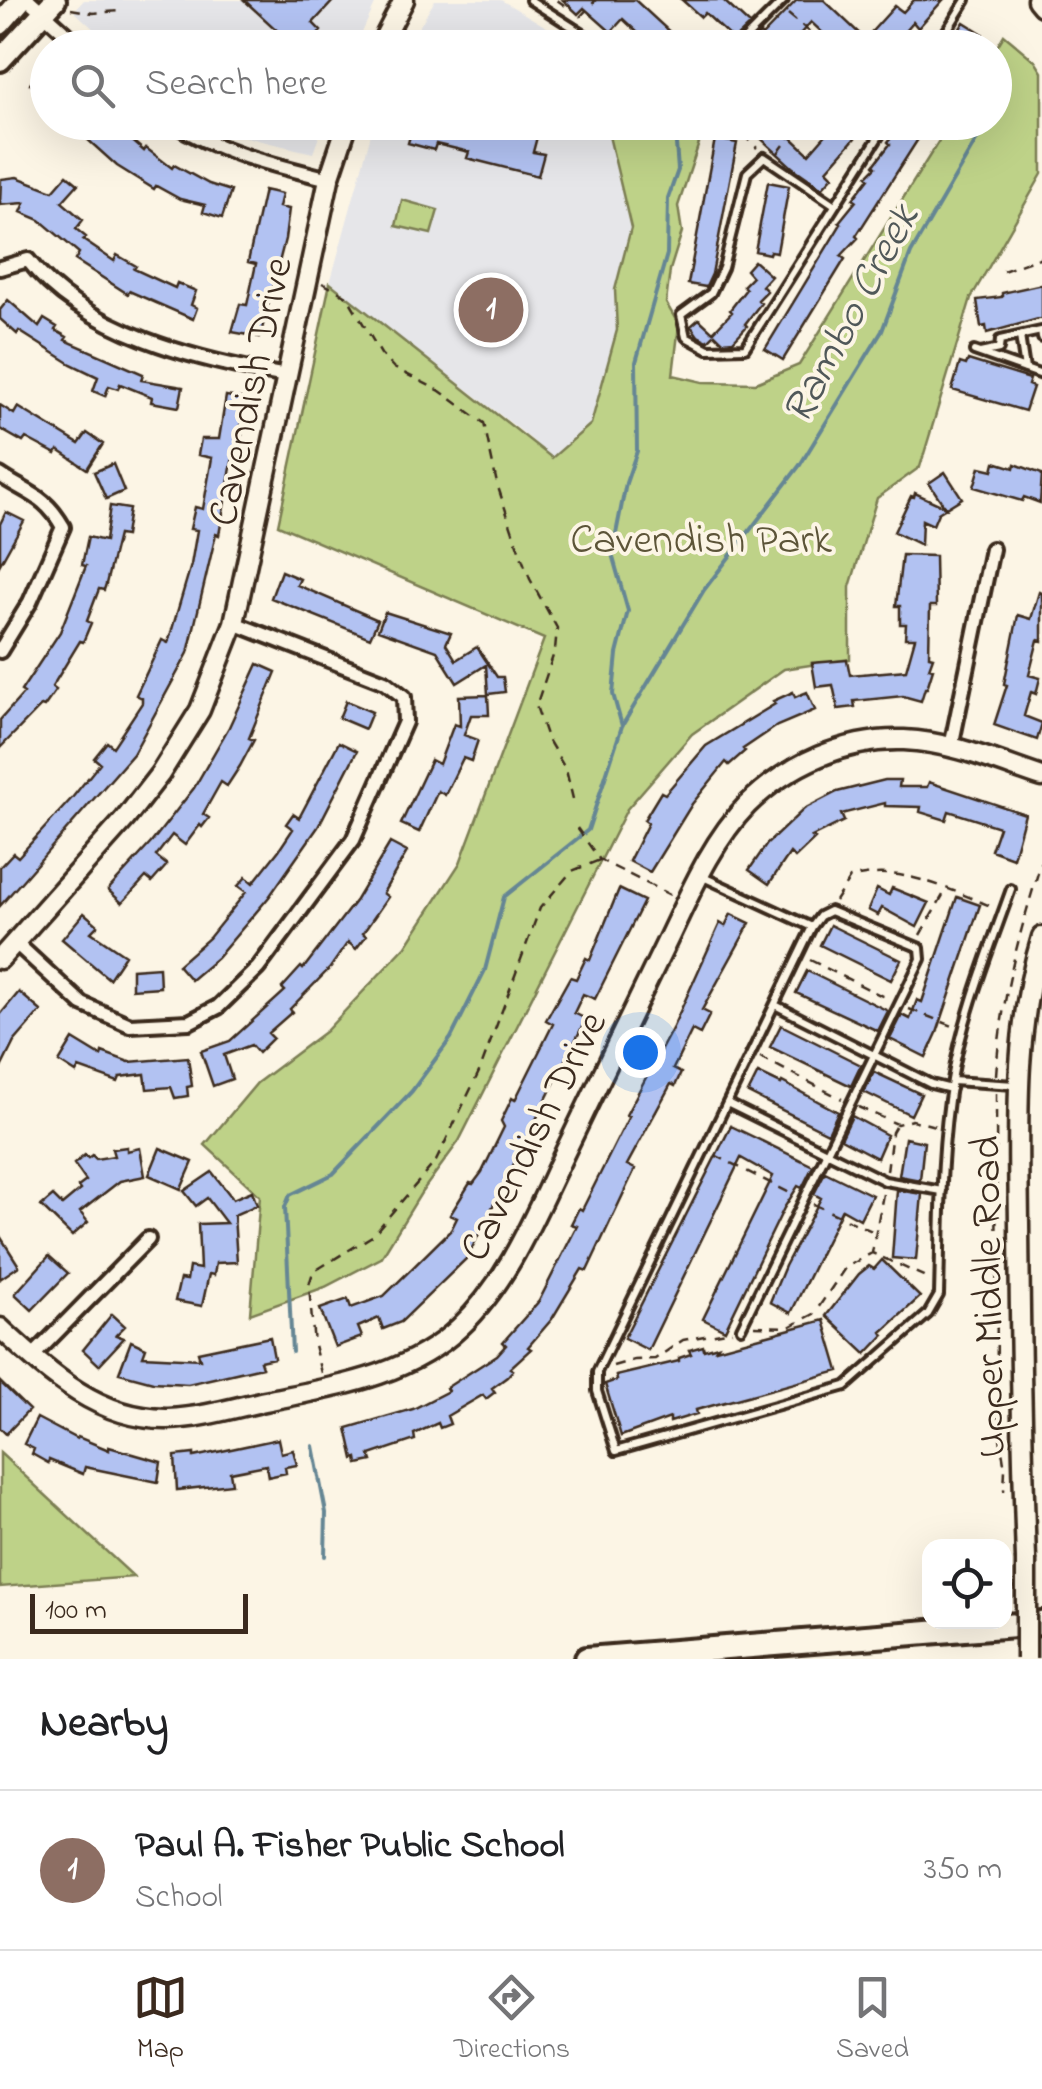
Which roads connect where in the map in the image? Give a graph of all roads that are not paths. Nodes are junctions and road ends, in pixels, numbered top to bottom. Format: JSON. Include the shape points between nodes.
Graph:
{"nodes":[{"id":1,"x":21,"y":0,"type":"edge"},
{"id":2,"x":404,"y":0,"type":"edge"},
{"id":3,"x":530,"y":0,"type":"edge"},
{"id":4,"x":966,"y":0,"type":"edge"},
{"id":5,"x":1037,"y":0,"type":"edge"},
{"id":6,"x":781,"y":3,"type":"edge"},
{"id":7,"x":50,"y":6,"type":"edge"},
{"id":8,"x":1042,"y":6,"type":"edge"},
{"id":9,"x":0,"y":24,"type":"edge"},
{"id":10,"x":68,"y":30,"type":"edge"},
{"id":11,"x":388,"y":30,"type":"edge"},
{"id":12,"x":578,"y":30,"type":"edge"},
{"id":13,"x":754,"y":30,"type":"edge"},
{"id":14,"x":947,"y":30,"type":"edge"},
{"id":15,"x":0,"y":60,"type":"edge"},
{"id":16,"x":204,"y":140,"type":"edge"},
{"id":17,"x":342,"y":140,"type":"edge"},
{"id":18,"x":877,"y":140,"type":"edge"},
{"id":19,"x":329,"y":178,"type":"junction"},
{"id":20,"x":835,"y":206,"type":"junction"},
{"id":21,"x":0,"y":268,"type":"edge"},
{"id":22,"x":1020,"y":336,"type":"junction"},
{"id":23,"x":1042,"y":338,"type":"edge"},
{"id":24,"x":1026,"y":369,"type":"junction"},
{"id":25,"x":1042,"y":375,"type":"edge"},
{"id":26,"x":287,"y":376,"type":"junction"},
{"id":27,"x":0,"y":476,"type":"edge"},
{"id":28,"x":992,"y":548,"type":"dead end"},
{"id":29,"x":234,"y":623,"type":"junction"},
{"id":30,"x":0,"y":650,"type":"edge"},
{"id":31,"x":952,"y":746,"type":"junction"},
{"id":32,"x":1042,"y":778,"type":"edge"},
{"id":33,"x":701,"y":876,"type":"junction"},
{"id":34,"x":1011,"y":889,"type":"dead end"},
{"id":35,"x":812,"y":927,"type":"junction"},
{"id":36,"x":1042,"y":937,"type":"edge"},
{"id":37,"x":15,"y":942,"type":"junction"},
{"id":38,"x":0,"y":959,"type":"edge"},
{"id":39,"x":775,"y":1004,"type":"junction"},
{"id":40,"x":876,"y":1054,"type":"junction"},
{"id":41,"x":951,"y":1085,"type":"junction"},
{"id":42,"x":1020,"y":1085,"type":"junction"},
{"id":43,"x":727,"y":1103,"type":"junction"},
{"id":44,"x":828,"y":1153,"type":"junction"},
{"id":45,"x":942,"y":1190,"type":"junction"},
{"id":46,"x":148,"y":1239,"type":"dead end"},
{"id":47,"x":0,"y":1328,"type":"edge"},
{"id":48,"x":742,"y":1328,"type":"dead end"},
{"id":49,"x":32,"y":1357,"type":"junction"},
{"id":50,"x":1042,"y":1623,"type":"edge"},
{"id":51,"x":587,"y":1659,"type":"edge"},
{"id":52,"x":1026,"y":1659,"type":"edge"}],
"edges":[{"from":1,"to":9,"type":"main road"},
{"from":2,"to":11,"type":"street"},
{"from":3,"to":12,"type":"lane"},
{"from":4,"to":14,"type":"lane"},
{"from":5,"to":8,"type":"street"},
{"from":6,"to":13,"type":"lane"},
{"from":7,"to":10,"type":"street"},
{"from":7,"to":15,"type":"main road"},
{"from":16,"to":19,"type":"street"},
{"from":17,"to":19,"type":"street","name":"Cavendish Drive"},
{"from":18,"to":20,"type":"lane"},
{"from":19,"to":26,"type":"street","name":"Cavendish Drive"},
{"from":20,"to":20,"type":"lane","via":[[767,159],[747,172],[724,268],[711,292],[681,315],[686,336],[708,349],[744,348]]},
{"from":21,"to":26,"type":"street","via":[[28,260],[54,290],[126,330],[240,368]]},
{"from":22,"to":23,"type":"lane","via":[[1041,331]]},
{"from":22,"to":24,"type":"lane"},
{"from":22,"to":24,"type":"lane","via":[[1000,340],[1000,349],[977,352]]},
{"from":24,"to":25,"type":"lane"},
{"from":26,"to":29,"type":"street","name":"Cavendish Drive"},
{"from":27,"to":30,"type":"street","via":[[52,507],[63,526],[30,602]]},
{"from":28,"to":31,"type":"street"},
{"from":29,"to":37,"type":"street","name":"Cavendish Drive","via":[[200,710],[160,774]]},
{"from":29,"to":37,"type":"street","via":[[385,682],[404,697],[405,722],[352,840],[258,968],[218,1007],[189,1022],[130,1025],[98,1013]]},
{"from":31,"to":32,"type":"street","name":"Cavendish Drive"},
{"from":31,"to":33,"type":"street","name":"Cavendish Drive","via":[[870,742],[813,758],[745,808]]},
{"from":33,"to":35,"type":"lane"},
{"from":33,"to":49,"type":"street","name":"Cavendish Drive","via":[[526,1233],[490,1293],[434,1348],[358,1382],[170,1419],[101,1405],[70,1390]]},
{"from":34,"to":41,"type":"lane"},
{"from":35,"to":39,"type":"lane"},
{"from":35,"to":40,"type":"lane","via":[[830,911],[920,948],[921,959]]},
{"from":36,"to":42,"type":"street","name":"Upper Middle Road","via":[[1021,1041]]},
{"from":37,"to":38,"type":"street","name":"Cavendish Drive"},
{"from":39,"to":40,"type":"lane"},
{"from":39,"to":43,"type":"lane"},
{"from":40,"to":41,"type":"lane","via":[[931,1084]]},
{"from":40,"to":44,"type":"lane"},
{"from":41,"to":42,"type":"lane"},
{"from":41,"to":45,"type":"lane"},
{"from":42,"to":52,"type":"street","name":"Upper Middle Road","bridge":true},
{"from":43,"to":44,"type":"lane"},
{"from":43,"to":45,"type":"lane","via":[[597,1372],[616,1451],[846,1386],[928,1314],[938,1295]]},
{"from":44,"to":45,"type":"lane","via":[[886,1181]]},
{"from":44,"to":48,"type":"lane"},
{"from":46,"to":49,"type":"street"},
{"from":47,"to":49,"type":"street","name":"Cavendish Drive"},
{"from":50,"to":51,"type":"highway"}]}
